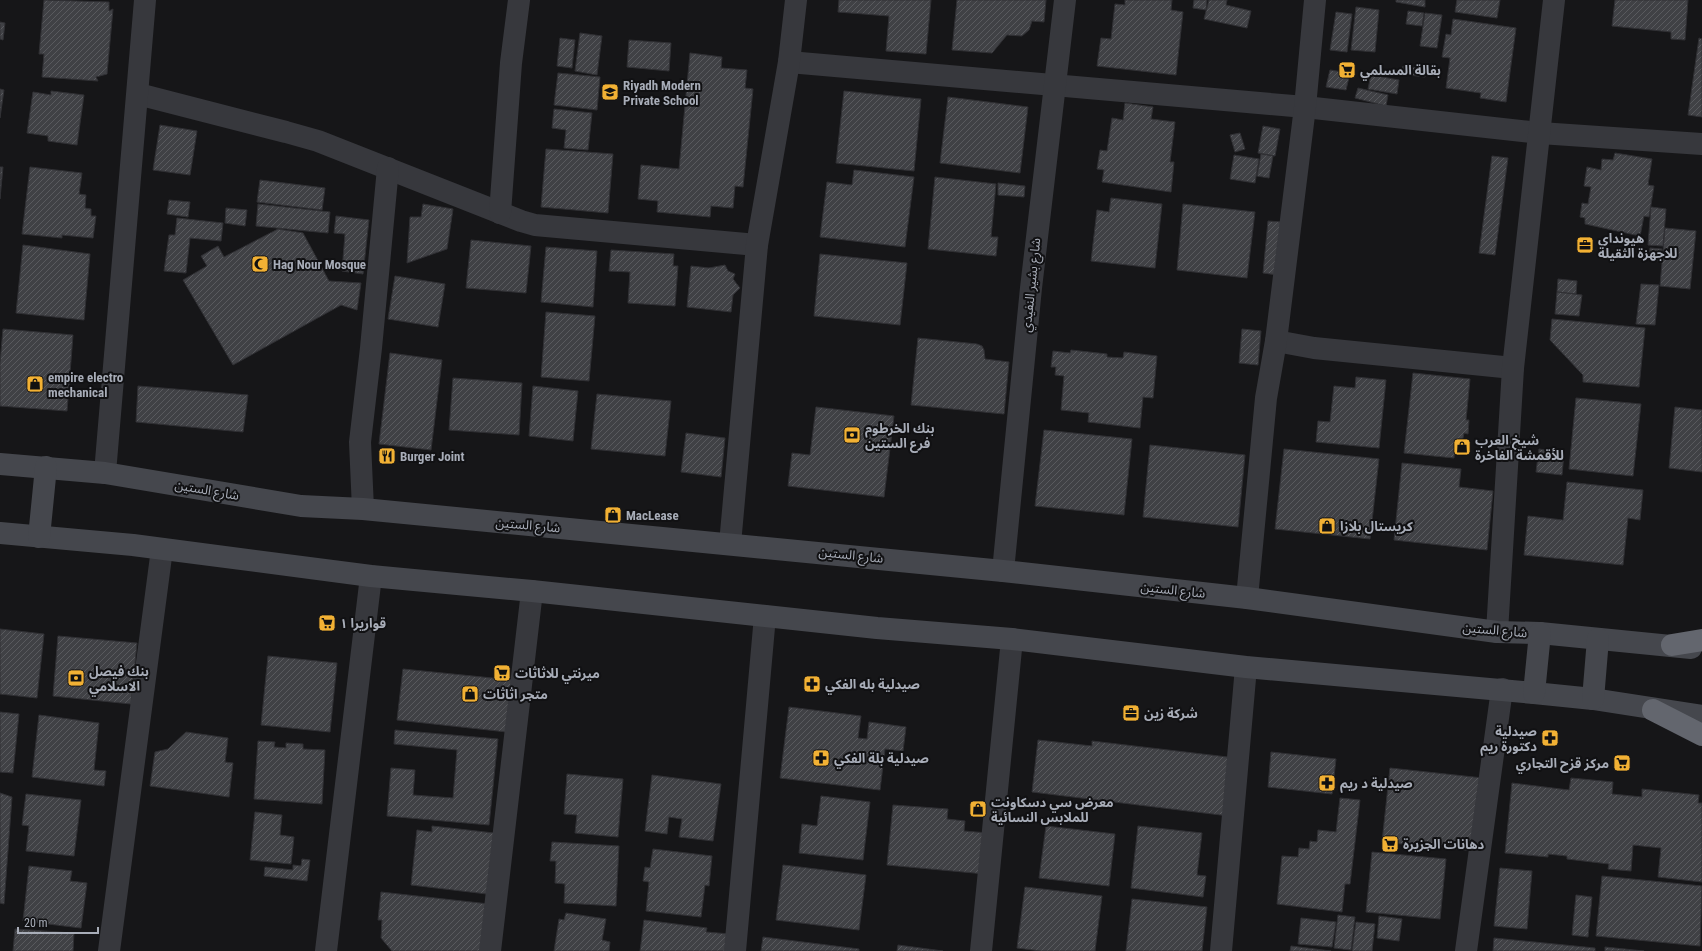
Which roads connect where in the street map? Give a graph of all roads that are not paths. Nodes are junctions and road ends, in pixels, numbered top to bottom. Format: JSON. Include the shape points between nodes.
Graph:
{"nodes":[{"id":1,"x":146,"y":0,"type":"edge"},
{"id":2,"x":518,"y":0,"type":"edge"},
{"id":3,"x":796,"y":0,"type":"edge"},
{"id":4,"x":1065,"y":0,"type":"edge"},
{"id":5,"x":1315,"y":0,"type":"edge"},
{"id":6,"x":1554,"y":0,"type":"edge"},
{"id":7,"x":789,"y":62,"type":"junction"},
{"id":8,"x":1054,"y":86,"type":"junction"},
{"id":9,"x":138,"y":94,"type":"junction"},
{"id":10,"x":1306,"y":107,"type":"junction"},
{"id":11,"x":1540,"y":133,"type":"junction"},
{"id":12,"x":1702,"y":144,"type":"edge"},
{"id":13,"x":388,"y":168,"type":"junction"},
{"id":14,"x":500,"y":213,"type":"junction"},
{"id":15,"x":757,"y":245,"type":"junction"},
{"id":16,"x":1276,"y":341,"type":"junction"},
{"id":17,"x":1513,"y":368,"type":"junction"},
{"id":18,"x":0,"y":464,"type":"edge"},
{"id":19,"x":46,"y":467,"type":"junction"},
{"id":20,"x":105,"y":473,"type":"junction"},
{"id":21,"x":363,"y":509,"type":"junction"},
{"id":22,"x":0,"y":532,"type":"edge"},
{"id":23,"x":38,"y":537,"type":"junction"},
{"id":24,"x":730,"y":544,"type":"junction"},
{"id":25,"x":162,"y":549,"type":"junction"},
{"id":26,"x":1003,"y":571,"type":"junction"},
{"id":27,"x":371,"y":576,"type":"junction"},
{"id":28,"x":532,"y":591,"type":"junction"},
{"id":29,"x":1247,"y":598,"type":"junction"},
{"id":30,"x":765,"y":616,"type":"junction"},
{"id":31,"x":1497,"y":632,"type":"junction"},
{"id":32,"x":1540,"y":633,"type":"junction"},
{"id":33,"x":1012,"y":639,"type":"junction"},
{"id":34,"x":1598,"y":639,"type":"junction"},
{"id":35,"x":1702,"y":640,"type":"edge"},
{"id":36,"x":1672,"y":645,"type":"junction"},
{"id":37,"x":1702,"y":649,"type":"edge"},
{"id":38,"x":1246,"y":668,"type":"junction"},
{"id":39,"x":1502,"y":689,"type":"junction"},
{"id":40,"x":1534,"y":693,"type":"junction"},
{"id":41,"x":1593,"y":699,"type":"junction"},
{"id":42,"x":1653,"y":710,"type":"junction"},
{"id":43,"x":1702,"y":716,"type":"edge"},
{"id":44,"x":1702,"y":735,"type":"edge"},
{"id":45,"x":109,"y":951,"type":"edge"},
{"id":46,"x":326,"y":951,"type":"edge"},
{"id":47,"x":490,"y":951,"type":"edge"},
{"id":48,"x":736,"y":951,"type":"edge"},
{"id":49,"x":981,"y":951,"type":"edge"},
{"id":50,"x":1221,"y":951,"type":"edge"},
{"id":51,"x":1466,"y":951,"type":"edge"}],
"edges":[{"from":1,"to":9,"type":"street"},
{"from":2,"to":14,"type":"street"},
{"from":3,"to":7,"type":"street"},
{"from":4,"to":8,"type":"street","name":"شارع بشير النفيدي"},
{"from":5,"to":10,"type":"street"},
{"from":6,"to":11,"type":"street"},
{"from":7,"to":8,"type":"street"},
{"from":7,"to":15,"type":"street"},
{"from":8,"to":10,"type":"street"},
{"from":8,"to":26,"type":"street","name":"شارع بشير النفيدي"},
{"from":9,"to":13,"type":"street","via":[[286,132]]},
{"from":9,"to":20,"type":"street"},
{"from":10,"to":11,"type":"street"},
{"from":10,"to":16,"type":"street"},
{"from":11,"to":12,"type":"street"},
{"from":11,"to":17,"type":"street"},
{"from":13,"to":14,"type":"street"},
{"from":13,"to":21,"type":"street","via":[[360,442]]},
{"from":14,"to":15,"type":"street","via":[[553,228]]},
{"from":15,"to":24,"type":"street"},
{"from":16,"to":17,"type":"street","via":[[1314,348]]},
{"from":16,"to":29,"type":"street","via":[[1266,398]]},
{"from":17,"to":31,"type":"street"},
{"from":18,"to":19,"type":"main road","name":"شارع الستين"},
{"from":19,"to":20,"type":"main road","name":"شارع الستين"},
{"from":19,"to":23,"type":"main road"},
{"from":20,"to":21,"type":"main road","name":"شارع الستين","via":[[301,506]]},
{"from":21,"to":24,"type":"main road","name":"شارع الستين"},
{"from":22,"to":23,"type":"main road"},
{"from":23,"to":25,"type":"main road"},
{"from":24,"to":26,"type":"main road","name":"شارع الستين"},
{"from":25,"to":27,"type":"main road"},
{"from":25,"to":45,"type":"street"},
{"from":26,"to":29,"type":"main road","name":"شارع الستين"},
{"from":27,"to":28,"type":"main road"},
{"from":27,"to":46,"type":"street"},
{"from":28,"to":30,"type":"main road"},
{"from":28,"to":47,"type":"street"},
{"from":29,"to":31,"type":"main road","name":"شارع الستين"},
{"from":30,"to":33,"type":"main road"},
{"from":30,"to":48,"type":"street"},
{"from":31,"to":32,"type":"main road","name":"شارع الستين"},
{"from":32,"to":34,"type":"main road","name":"شارع الستين"},
{"from":32,"to":40,"type":"main road"},
{"from":33,"to":38,"type":"main road"},
{"from":33,"to":49,"type":"street"},
{"from":34,"to":36,"type":"main road","name":"شارع الستين"},
{"from":34,"to":41,"type":"main road"},
{"from":35,"to":36,"type":"highway"},
{"from":36,"to":37,"type":"main road","name":"شارع الستين"},
{"from":38,"to":39,"type":"main road"},
{"from":38,"to":50,"type":"street"},
{"from":39,"to":40,"type":"main road"},
{"from":39,"to":51,"type":"street"},
{"from":40,"to":41,"type":"main road"},
{"from":41,"to":42,"type":"main road"},
{"from":42,"to":43,"type":"main road"},
{"from":42,"to":44,"type":"highway"}]}
